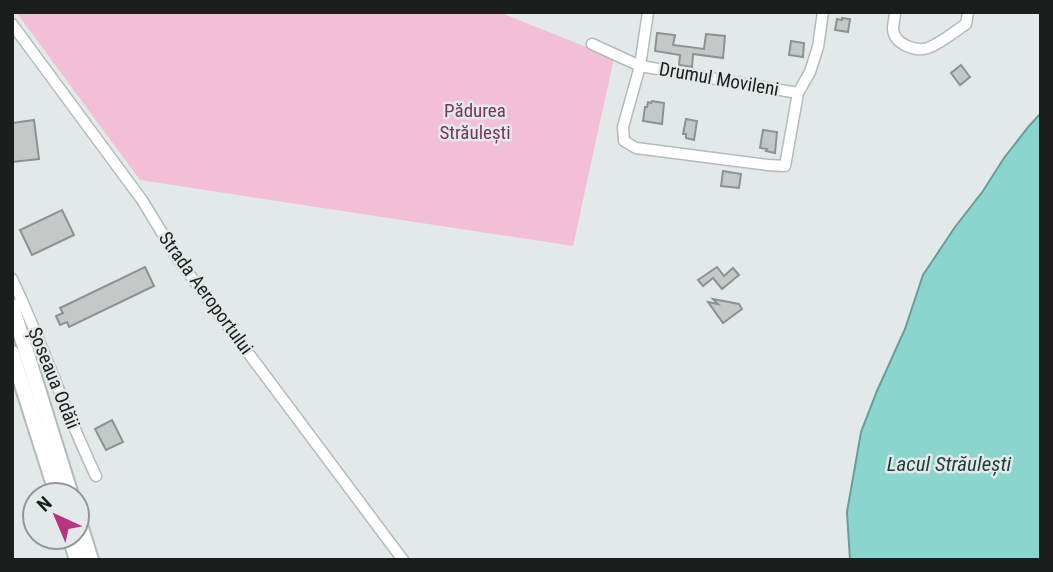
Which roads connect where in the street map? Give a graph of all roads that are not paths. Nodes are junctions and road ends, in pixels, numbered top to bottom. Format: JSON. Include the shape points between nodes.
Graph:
{"nodes":[{"id":1,"x":648,"y":12,"type":"edge"},
{"id":2,"x":823,"y":12,"type":"edge"},
{"id":3,"x":895,"y":12,"type":"edge"},
{"id":4,"x":968,"y":12,"type":"edge"},
{"id":5,"x":12,"y":24,"type":"edge"},
{"id":6,"x":592,"y":44,"type":"dead end"},
{"id":7,"x":640,"y":66,"type":"junction"},
{"id":8,"x":798,"y":93,"type":"junction"},
{"id":9,"x":12,"y":279,"type":"edge"},
{"id":10,"x":12,"y":306,"type":"edge"},
{"id":11,"x":12,"y":353,"type":"edge"},
{"id":12,"x":96,"y":476,"type":"dead end"},
{"id":13,"x":53,"y":481,"type":"edge"},
{"id":14,"x":67,"y":481,"type":"edge"},
{"id":15,"x":403,"y":560,"type":"edge"}],
"edges":[{"from":1,"to":7,"type":"street"},
{"from":2,"to":8,"type":"street","via":[[818,47]]},
{"from":3,"to":4,"type":"street","via":[[897,39],[919,49],[966,24]]},
{"from":5,"to":15,"type":"street","name":"Strada Aeroportului","via":[[142,200],[178,259]]},
{"from":6,"to":7,"type":"street","name":"Drumul Movileni"},
{"from":7,"to":8,"type":"street","name":"Drumul Movileni"},
{"from":7,"to":8,"type":"street","via":[[623,127],[624,141],[636,148],[785,166]]},
{"from":9,"to":12,"type":"street","name":"Șoseaua Odăii"},
{"from":10,"to":14,"type":"main road","name":"Șoseaua Odăii"},
{"from":11,"to":13,"type":"main road","name":"Șoseaua Odăii"}]}
